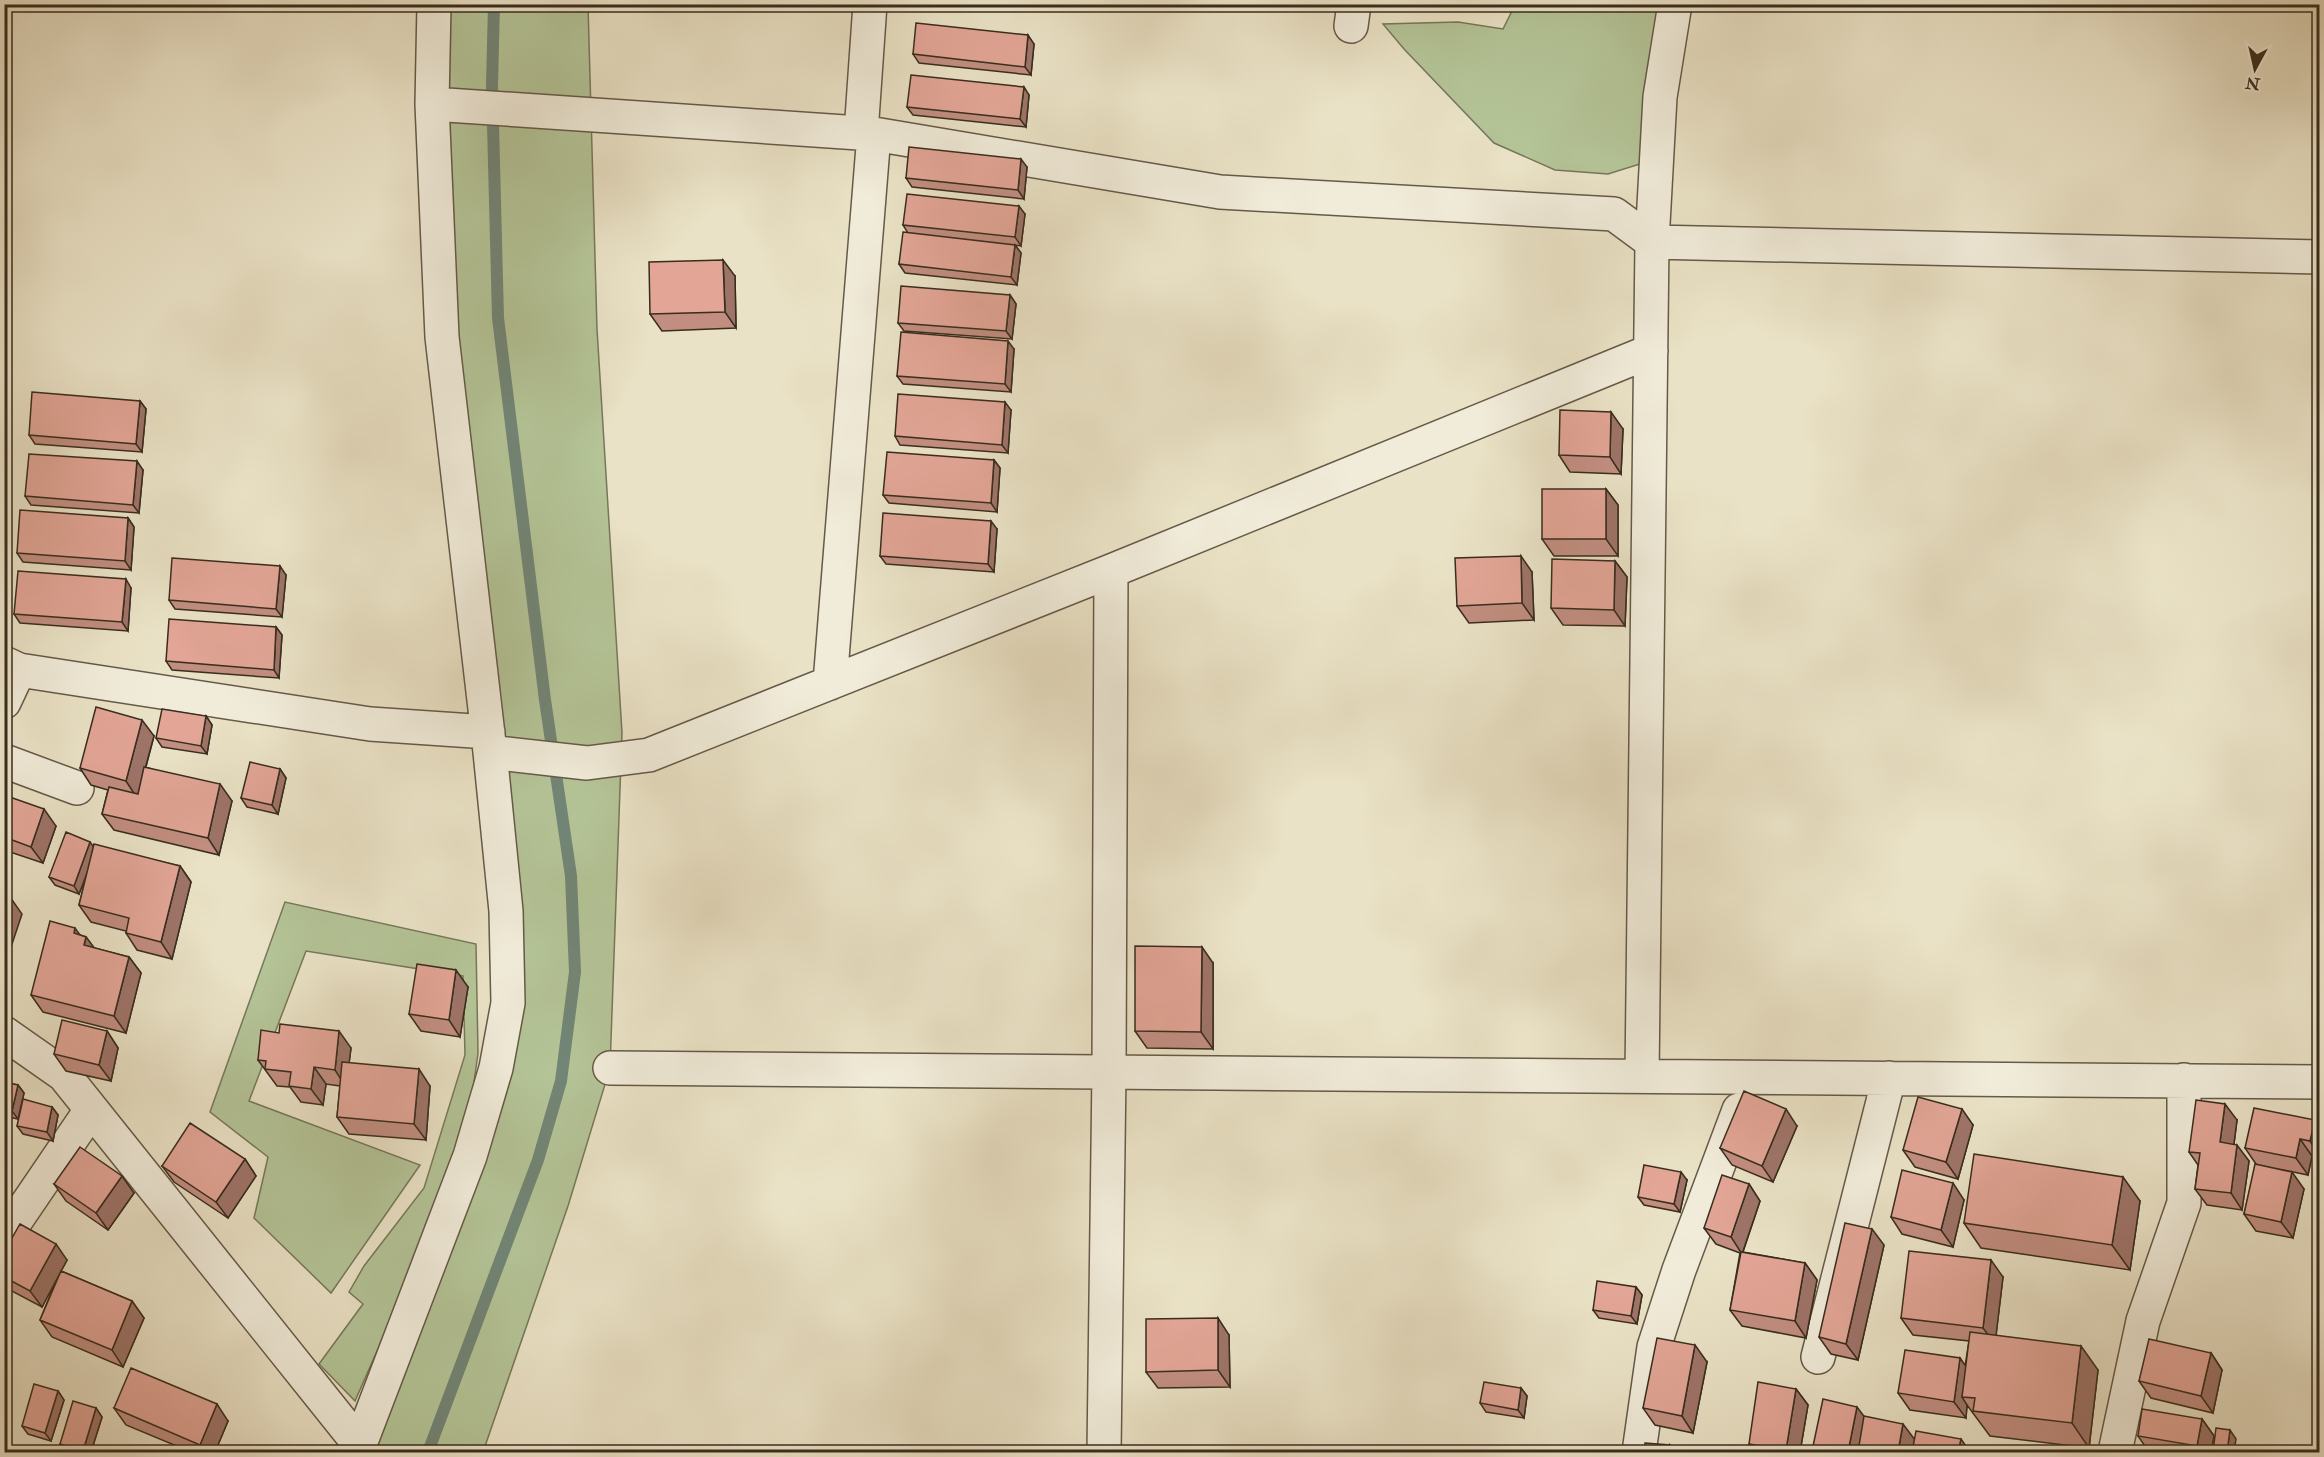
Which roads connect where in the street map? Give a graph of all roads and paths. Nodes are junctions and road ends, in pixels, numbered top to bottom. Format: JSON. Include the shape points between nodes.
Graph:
{"nodes":[{"id":1,"x":434,"y":4,"type":"edge"},
{"id":2,"x":870,"y":4,"type":"edge"},
{"id":3,"x":1675,"y":4,"type":"edge"},
{"id":4,"x":445,"y":105,"type":"junction"},
{"id":5,"x":867,"y":134,"type":"junction"},
{"id":6,"x":1652,"y":242,"type":"junction"},
{"id":7,"x":2319,"y":257,"type":"edge"},
{"id":8,"x":1651,"y":351,"type":"junction"},
{"id":9,"x":1111,"y":571,"type":"junction"},
{"id":10,"x":12,"y":667,"type":"edge"},
{"id":11,"x":830,"y":683,"type":"junction"},
{"id":12,"x":4,"y":702,"type":"edge"},
{"id":13,"x":489,"y":742,"type":"junction"},
{"id":14,"x":4,"y":761,"type":"edge"},
{"id":15,"x":77,"y":788,"type":"dead end"},
{"id":16,"x":4,"y":1033,"type":"edge"},
{"id":17,"x":610,"y":1068,"type":"dead end"},
{"id":18,"x":1109,"y":1071,"type":"junction"},
{"id":19,"x":1642,"y":1076,"type":"junction"},
{"id":20,"x":1751,"y":1077,"type":"junction"},
{"id":21,"x":1889,"y":1078,"type":"junction"},
{"id":22,"x":2184,"y":1080,"type":"junction"},
{"id":23,"x":2319,"y":1082,"type":"edge"},
{"id":24,"x":92,"y":1110,"type":"junction"},
{"id":25,"x":4,"y":1238,"type":"edge"},
{"id":26,"x":1818,"y":1357,"type":"edge"},
{"id":27,"x":358,"y":1449,"type":"edge"},
{"id":28,"x":1104,"y":1452,"type":"edge"},
{"id":29,"x":1638,"y":1452,"type":"edge"},
{"id":30,"x":2115,"y":1452,"type":"edge"}],
"edges":[{"from":1,"to":4,"type":"street"},
{"from":2,"to":5,"type":"street"},
{"from":3,"to":6,"type":"street","via":[[1660,97]]},
{"from":4,"to":5,"type":"street"},
{"from":4,"to":13,"type":"street","via":[[442,338]]},
{"from":5,"to":6,"type":"street","via":[[1220,192],[1614,214]]},
{"from":5,"to":11,"type":"street"},
{"from":6,"to":7,"type":"street"},
{"from":6,"to":8,"type":"street"},
{"from":8,"to":9,"type":"street"},
{"from":8,"to":19,"type":"street"},
{"from":9,"to":11,"type":"street"},
{"from":9,"to":18,"type":"street"},
{"from":10,"to":12,"type":"street"},
{"from":10,"to":13,"type":"street"},
{"from":11,"to":13,"type":"street","via":[[649,754],[588,763]]},
{"from":13,"to":27,"type":"street","via":[[507,935],[508,1003],[498,1057],[470,1156]]},
{"from":14,"to":15,"type":"street"},
{"from":16,"to":24,"type":"street","via":[[64,1075]]},
{"from":17,"to":18,"type":"street"},
{"from":18,"to":19,"type":"street"},
{"from":18,"to":28,"type":"street"},
{"from":19,"to":20,"type":"street"},
{"from":20,"to":21,"type":"street"},
{"from":20,"to":29,"type":"street","via":[[1654,1347]]},
{"from":21,"to":22,"type":"street"},
{"from":21,"to":26,"type":"street"},
{"from":22,"to":23,"type":"street"},
{"from":22,"to":30,"type":"street","via":[[2184,1203],[2143,1322]]},
{"from":24,"to":25,"type":"street"},
{"from":24,"to":27,"type":"street"}]}
